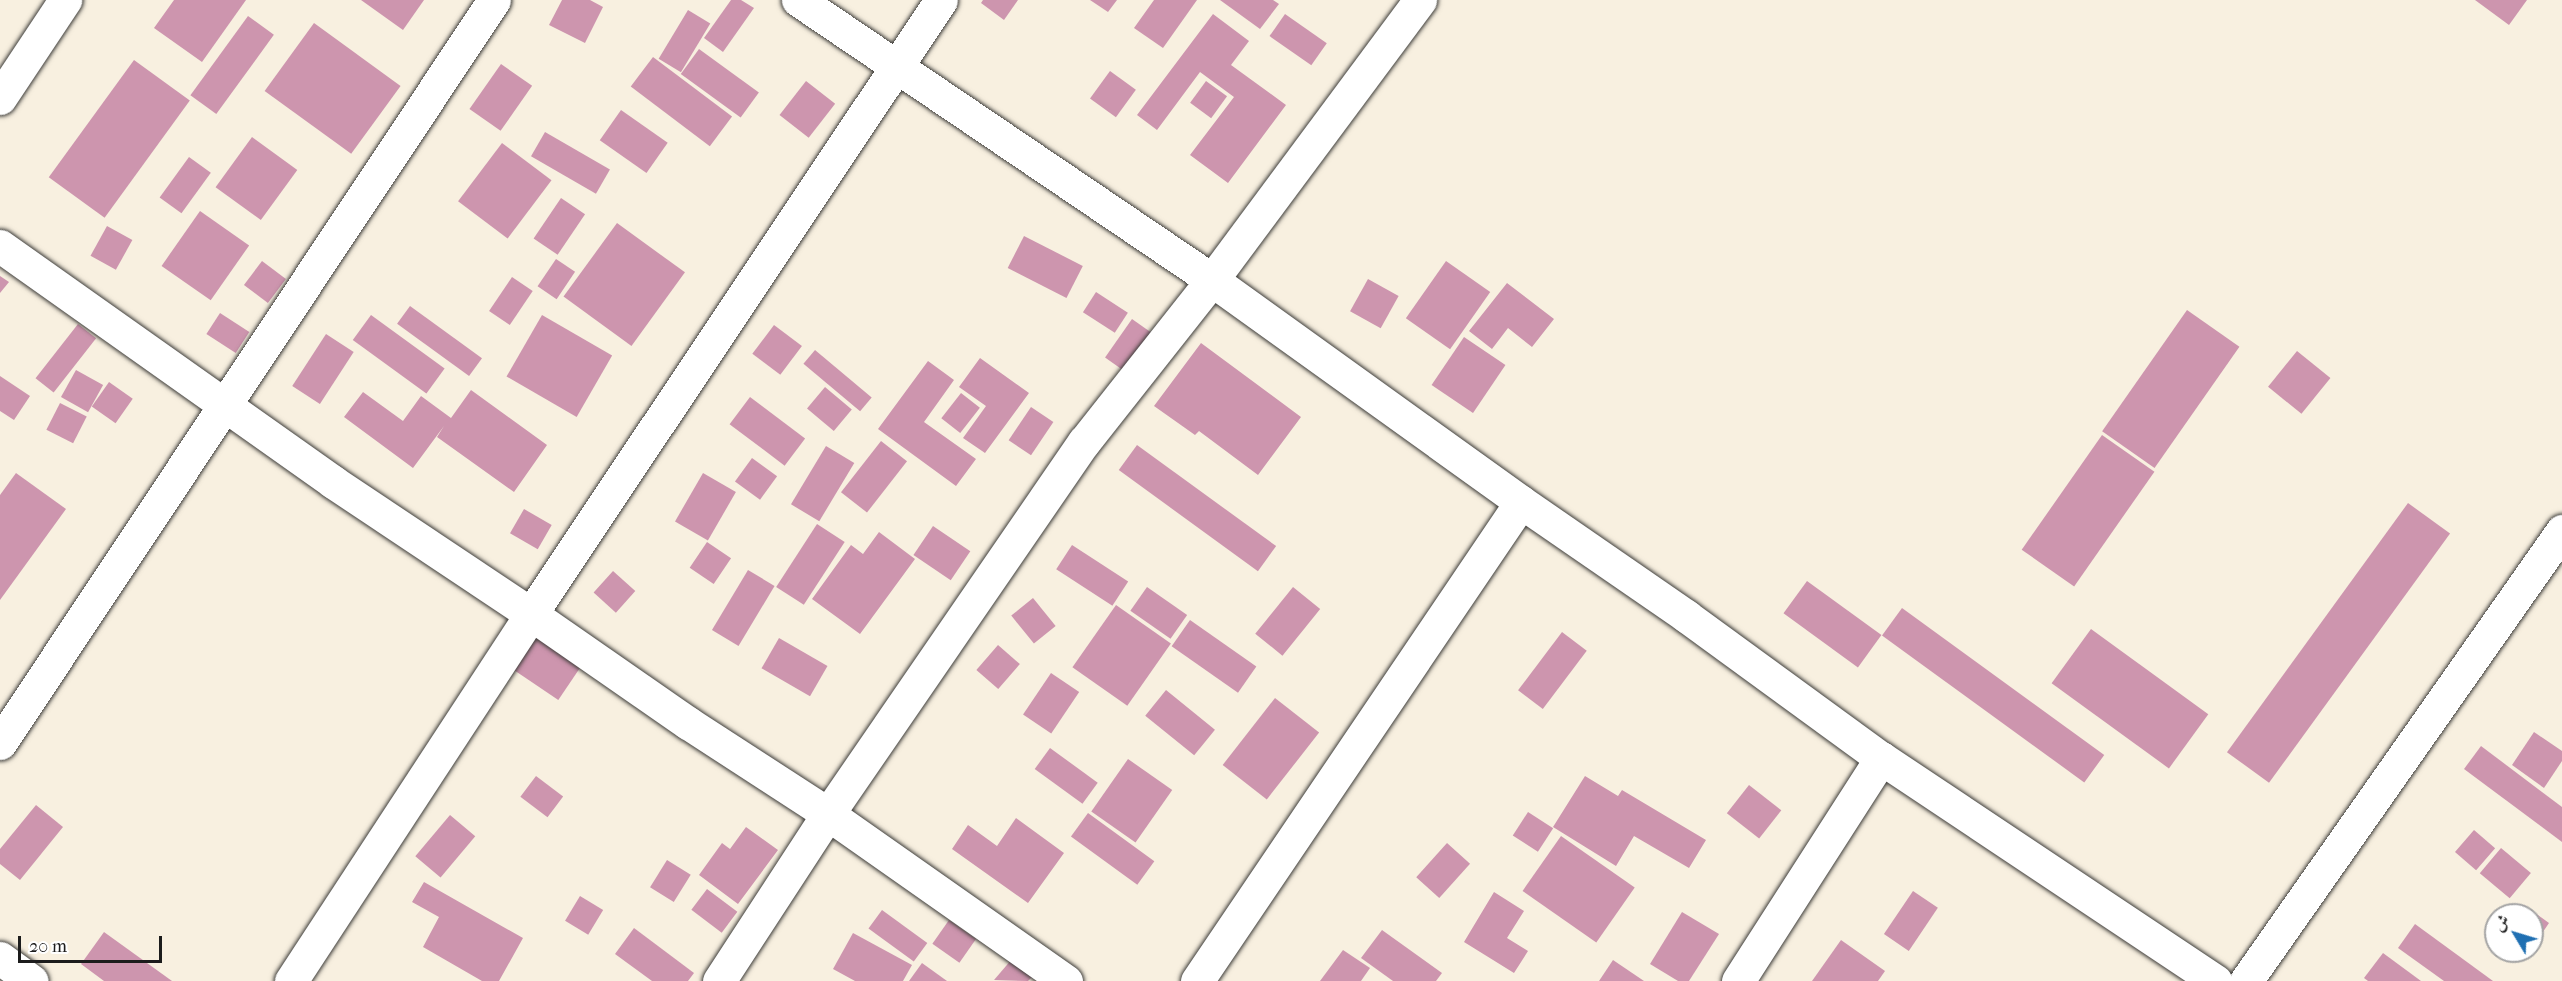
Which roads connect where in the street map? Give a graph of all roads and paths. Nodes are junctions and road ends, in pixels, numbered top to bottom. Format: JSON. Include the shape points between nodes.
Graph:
{"nodes":[{"id":1,"x":65,"y":0,"type":"edge"},
{"id":2,"x":494,"y":0,"type":"edge"},
{"id":3,"x":798,"y":0,"type":"edge"},
{"id":4,"x":941,"y":0,"type":"edge"},
{"id":5,"x":1420,"y":0,"type":"edge"},
{"id":6,"x":897,"y":67,"type":"junction"},
{"id":7,"x":0,"y":98,"type":"edge"},
{"id":8,"x":0,"y":246,"type":"edge"},
{"id":9,"x":1212,"y":280,"type":"junction"},
{"id":10,"x":226,"y":404,"type":"junction"},
{"id":11,"x":1521,"y":502,"type":"junction"},
{"id":12,"x":2562,"y":531,"type":"edge"},
{"id":13,"x":531,"y":614,"type":"junction"},
{"id":14,"x":0,"y":743,"type":"edge"},
{"id":15,"x":1881,"y":758,"type":"junction"},
{"id":16,"x":828,"y":814,"type":"junction"},
{"id":17,"x":0,"y":958,"type":"edge"},
{"id":18,"x":2180,"y":972,"type":"edge"},
{"id":19,"x":32,"y":981,"type":"edge"},
{"id":20,"x":291,"y":981,"type":"edge"},
{"id":21,"x":719,"y":981,"type":"edge"},
{"id":22,"x":1066,"y":981,"type":"edge"},
{"id":23,"x":1197,"y":981,"type":"edge"},
{"id":24,"x":1738,"y":981,"type":"edge"},
{"id":25,"x":2215,"y":981,"type":"edge"},
{"id":26,"x":2246,"y":981,"type":"edge"}],
"edges":[{"from":1,"to":7,"type":"street"},
{"from":2,"to":10,"type":"street"},
{"from":3,"to":6,"type":"street"},
{"from":4,"to":6,"type":"street"},
{"from":5,"to":9,"type":"street"},
{"from":6,"to":9,"type":"street"},
{"from":6,"to":13,"type":"street"},
{"from":8,"to":10,"type":"street"},
{"from":9,"to":11,"type":"street"},
{"from":9,"to":16,"type":"street","via":[[1106,411]]},
{"from":10,"to":13,"type":"street","via":[[333,482]]},
{"from":10,"to":14,"type":"street"},
{"from":11,"to":15,"type":"street"},
{"from":11,"to":23,"type":"street"},
{"from":12,"to":26,"type":"street"},
{"from":13,"to":16,"type":"street"},
{"from":13,"to":20,"type":"street"},
{"from":15,"to":18,"type":"street"},
{"from":15,"to":24,"type":"street"},
{"from":16,"to":21,"type":"street"},
{"from":16,"to":22,"type":"street"},
{"from":17,"to":19,"type":"street"},
{"from":18,"to":25,"type":"street"}]}
